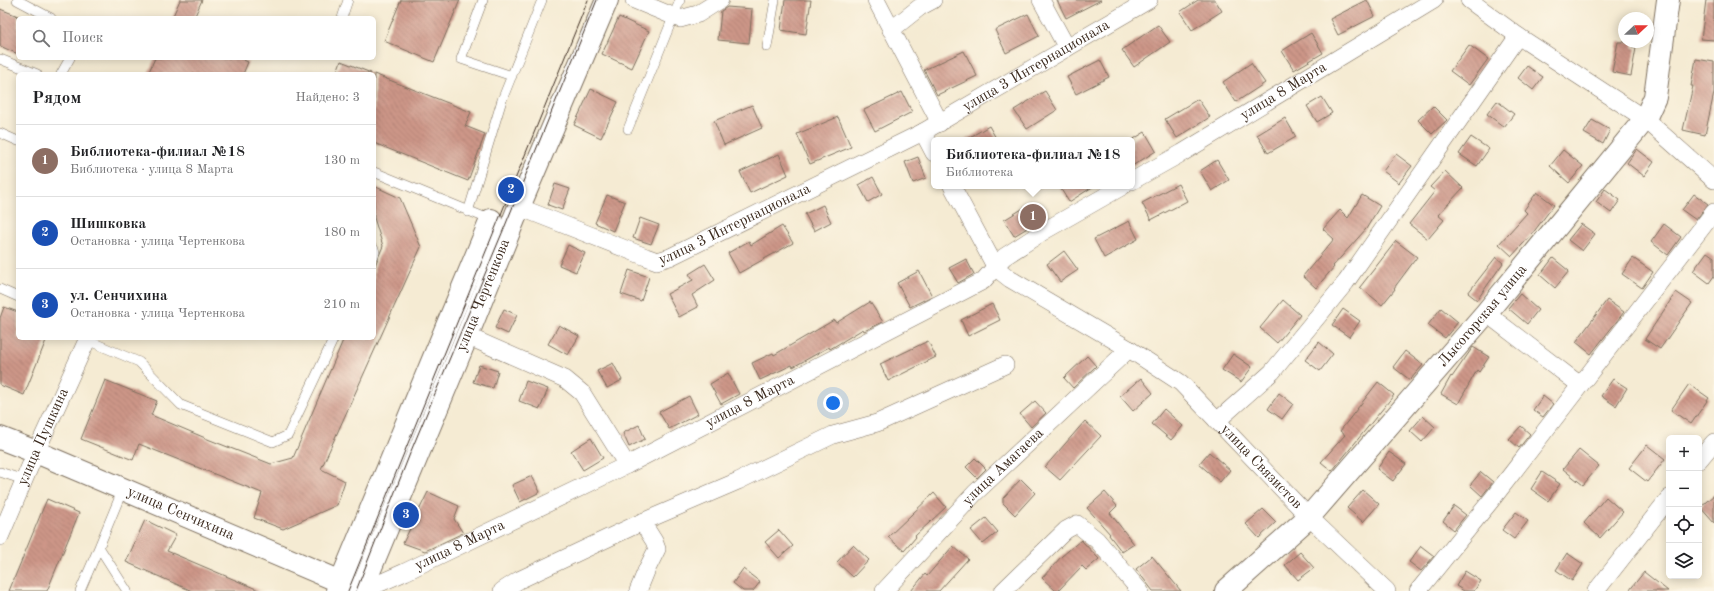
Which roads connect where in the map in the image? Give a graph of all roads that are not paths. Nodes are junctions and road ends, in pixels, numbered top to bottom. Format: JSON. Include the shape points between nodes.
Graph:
{"nodes":[{"id":1,"x":17,"y":0,"type":"edge"},
{"id":2,"x":348,"y":0,"type":"edge"},
{"id":3,"x":483,"y":0,"type":"edge"},
{"id":4,"x":542,"y":0,"type":"edge"},
{"id":5,"x":607,"y":0,"type":"edge"},
{"id":6,"x":634,"y":0,"type":"edge"},
{"id":7,"x":680,"y":0,"type":"edge"},
{"id":8,"x":720,"y":0,"type":"edge"},
{"id":9,"x":775,"y":0,"type":"edge"},
{"id":10,"x":876,"y":0,"type":"edge"},
{"id":11,"x":933,"y":0,"type":"edge"},
{"id":12,"x":1041,"y":0,"type":"edge"},
{"id":13,"x":1149,"y":0,"type":"edge"},
{"id":14,"x":1434,"y":0,"type":"edge"},
{"id":15,"x":1469,"y":0,"type":"edge"},
{"id":16,"x":1668,"y":0,"type":"edge"},
{"id":17,"x":47,"y":16,"type":"edge"},
{"id":18,"x":343,"y":16,"type":"edge"},
{"id":19,"x":674,"y":17,"type":"junction"},
{"id":20,"x":891,"y":30,"type":"junction"},
{"id":21,"x":1518,"y":36,"type":"junction"},
{"id":22,"x":767,"y":47,"type":"dead end"},
{"id":23,"x":1067,"y":48,"type":"junction"},
{"id":24,"x":0,"y":59,"type":"edge"},
{"id":25,"x":69,"y":60,"type":"edge"},
{"id":26,"x":32,"y":72,"type":"edge"},
{"id":27,"x":62,"y":72,"type":"edge"},
{"id":28,"x":512,"y":76,"type":"junction"},
{"id":29,"x":1645,"y":119,"type":"junction"},
{"id":30,"x":940,"y":123,"type":"junction"},
{"id":31,"x":628,"y":128,"type":"dead end"},
{"id":32,"x":923,"y":132,"type":"junction"},
{"id":33,"x":0,"y":133,"type":"edge"},
{"id":34,"x":16,"y":140,"type":"edge"},
{"id":35,"x":931,"y":147,"type":"edge"},
{"id":36,"x":376,"y":173,"type":"edge"},
{"id":37,"x":1135,"y":179,"type":"edge"},
{"id":38,"x":1714,"y":180,"type":"edge"},
{"id":39,"x":954,"y":189,"type":"edge"},
{"id":40,"x":1118,"y":189,"type":"edge"},
{"id":41,"x":519,"y":207,"type":"junction"},
{"id":42,"x":468,"y":212,"type":"junction"},
{"id":43,"x":1714,"y":212,"type":"edge"},
{"id":44,"x":501,"y":224,"type":"junction"},
{"id":45,"x":996,"y":268,"type":"junction"},
{"id":46,"x":0,"y":289,"type":"edge"},
{"id":47,"x":16,"y":296,"type":"edge"},
{"id":48,"x":1486,"y":313,"type":"junction"},
{"id":49,"x":467,"y":336,"type":"junction"},
{"id":50,"x":87,"y":340,"type":"edge"},
{"id":51,"x":89,"y":340,"type":"edge"},
{"id":52,"x":333,"y":340,"type":"edge"},
{"id":53,"x":1129,"y":349,"type":"junction"},
{"id":54,"x":1005,"y":365,"type":"dead end"},
{"id":55,"x":1580,"y":385,"type":"junction"},
{"id":56,"x":1217,"y":422,"type":"junction"},
{"id":57,"x":0,"y":438,"type":"edge"},
{"id":58,"x":1714,"y":442,"type":"edge"},
{"id":59,"x":36,"y":452,"type":"junction"},
{"id":60,"x":1702,"y":456,"type":"edge"},
{"id":61,"x":627,"y":466,"type":"junction"},
{"id":62,"x":0,"y":472,"type":"edge"},
{"id":63,"x":24,"y":480,"type":"junction"},
{"id":64,"x":123,"y":489,"type":"junction"},
{"id":65,"x":1666,"y":502,"type":"edge"},
{"id":66,"x":1308,"y":517,"type":"junction"},
{"id":67,"x":642,"y":522,"type":"junction"},
{"id":68,"x":0,"y":537,"type":"edge"},
{"id":69,"x":99,"y":547,"type":"junction"},
{"id":70,"x":338,"y":586,"type":"edge"},
{"id":71,"x":80,"y":591,"type":"edge"},
{"id":72,"x":128,"y":591,"type":"edge"},
{"id":73,"x":362,"y":591,"type":"edge"},
{"id":74,"x":502,"y":591,"type":"edge"},
{"id":75,"x":638,"y":591,"type":"edge"},
{"id":76,"x":884,"y":591,"type":"edge"},
{"id":77,"x":1003,"y":591,"type":"edge"},
{"id":78,"x":1140,"y":591,"type":"edge"},
{"id":79,"x":1226,"y":591,"type":"edge"},
{"id":80,"x":1387,"y":591,"type":"edge"},
{"id":81,"x":1418,"y":591,"type":"edge"},
{"id":82,"x":1596,"y":591,"type":"edge"}],
"edges":[{"from":1,"to":17,"type":"lane"},
{"from":2,"to":18,"type":"lane"},
{"from":3,"to":28,"type":"lane","via":[[461,60]]},
{"from":4,"to":28,"type":"lane"},
{"from":5,"to":41,"type":"street","name":"улица Чертенкова"},
{"from":6,"to":19,"type":"street"},
{"from":7,"to":19,"type":"lane"},
{"from":8,"to":19,"type":"street","via":[[698,14],[680,19]]},
{"from":9,"to":22,"type":"lane"},
{"from":10,"to":20,"type":"street"},
{"from":11,"to":20,"type":"street"},
{"from":12,"to":23,"type":"street"},
{"from":13,"to":23,"type":"street","name":"улица 3 Интернационала"},
{"from":14,"to":37,"type":"street","name":"улица 8 Марта"},
{"from":15,"to":21,"type":"street"},
{"from":16,"to":29,"type":"street","name":"Лысогорская улица","via":[[1655,97]]},
{"from":19,"to":31,"type":"lane"},
{"from":20,"to":30,"type":"street"},
{"from":21,"to":29,"type":"street"},
{"from":21,"to":56,"type":"street","via":[[1346,282],[1272,372]]},
{"from":23,"to":30,"type":"street","name":"улица 3 Интернационала"},
{"from":24,"to":26,"type":"lane"},
{"from":25,"to":27,"type":"lane"},
{"from":28,"to":42,"type":"lane","via":[[502,100]]},
{"from":29,"to":38,"type":"street"},
{"from":29,"to":48,"type":"street","name":"Лысогорская улица"},
{"from":30,"to":32,"type":"street","name":"улица 3 Интернационала"},
{"from":32,"to":35,"type":"street"},
{"from":32,"to":41,"type":"street","name":"улица 3 Интернационала","via":[[670,257],[657,261]]},
{"from":33,"to":34,"type":"lane"},
{"from":36,"to":42,"type":"lane"},
{"from":39,"to":45,"type":"street"},
{"from":40,"to":45,"type":"street","name":"улица 8 Марта","via":[[1044,231],[1004,257]]},
{"from":41,"to":44,"type":"street","name":"улица Чертенкова"},
{"from":42,"to":44,"type":"lane"},
{"from":43,"to":55,"type":"street"},
{"from":44,"to":49,"type":"street","name":"улица Чертенкова"},
{"from":44,"to":70,"type":"street"},
{"from":45,"to":53,"type":"street","name":"улица Связистов","via":[[1010,279]]},
{"from":45,"to":61,"type":"street","name":"улица 8 Марта","via":[[983,281]]},
{"from":46,"to":47,"type":"lane"},
{"from":48,"to":55,"type":"street"},
{"from":48,"to":66,"type":"street","name":"Лысогорская улица"},
{"from":49,"to":61,"type":"street","via":[[565,379],[582,393]]},
{"from":49,"to":73,"type":"street","name":"улица Чертенкова"},
{"from":50,"to":59,"type":"street","name":"улица Пушкина"},
{"from":51,"to":52,"type":"lane","via":[[139,362],[181,405],[273,442],[288,435]]},
{"from":53,"to":56,"type":"street","name":"улица Связистов","via":[[1181,383]]},
{"from":53,"to":76,"type":"street","name":"улица Амагаева","via":[[975,493]]},
{"from":54,"to":67,"type":"street","via":[[877,423],[833,435],[738,481]]},
{"from":55,"to":81,"type":"street"},
{"from":56,"to":66,"type":"street","name":"улица Связистов"},
{"from":57,"to":59,"type":"street","name":"улица Сенчихина"},
{"from":58,"to":60,"type":"street"},
{"from":59,"to":63,"type":"street","name":"улица Пушкина"},
{"from":59,"to":64,"type":"street","name":"улица Сенчихина"},
{"from":61,"to":73,"type":"street","name":"улица 8 Марта"},
{"from":62,"to":63,"type":"lane"},
{"from":63,"to":68,"type":"street","name":"улица Пушкина"},
{"from":64,"to":69,"type":"lane"},
{"from":64,"to":70,"type":"street","name":"улица Сенчихина"},
{"from":65,"to":82,"type":"street"},
{"from":66,"to":79,"type":"street","name":"Лысогорская улица"},
{"from":66,"to":80,"type":"street","name":"улица Связистов"},
{"from":67,"to":74,"type":"street","via":[[518,580]]},
{"from":67,"to":75,"type":"street","via":[[657,549]]},
{"from":69,"to":71,"type":"lane"},
{"from":69,"to":72,"type":"lane"},
{"from":70,"to":73,"type":"street","name":"улица Сенчихина"},
{"from":77,"to":78,"type":"street","via":[[1066,530],[1077,524],[1097,540]]}]}
